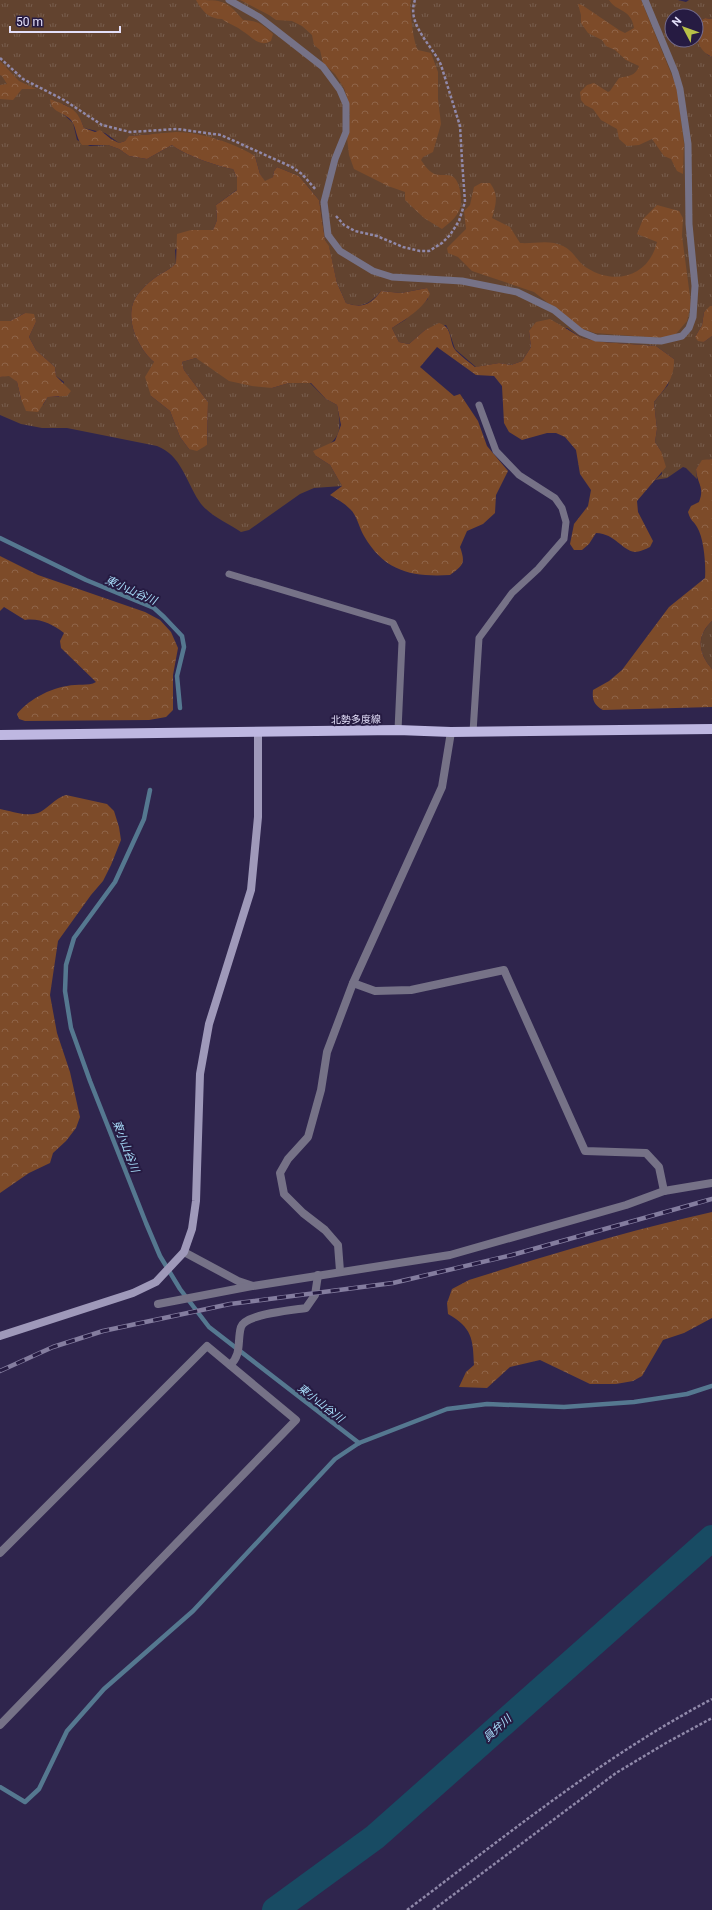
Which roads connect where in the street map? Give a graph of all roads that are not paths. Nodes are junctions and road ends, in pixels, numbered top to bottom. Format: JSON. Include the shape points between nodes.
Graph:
{"nodes":[{"id":1,"x":229,"y":0,"type":"edge"},
{"id":2,"x":645,"y":0,"type":"edge"},
{"id":3,"x":479,"y":405,"type":"dead end"},
{"id":4,"x":229,"y":574,"type":"dead end"},
{"id":5,"x":712,"y":729,"type":"edge"},
{"id":6,"x":398,"y":730,"type":"junction"},
{"id":7,"x":451,"y":732,"type":"junction"},
{"id":8,"x":473,"y":732,"type":"junction"},
{"id":9,"x":258,"y":733,"type":"junction"},
{"id":10,"x":0,"y":735,"type":"edge"},
{"id":11,"x":353,"y":983,"type":"junction"},
{"id":12,"x":712,"y":1183,"type":"edge"},
{"id":13,"x":664,"y":1191,"type":"junction"},
{"id":14,"x":184,"y":1252,"type":"junction"},
{"id":15,"x":340,"y":1271,"type":"junction"},
{"id":16,"x":318,"y":1275,"type":"junction"},
{"id":17,"x":253,"y":1286,"type":"junction"},
{"id":18,"x":158,"y":1304,"type":"dead end"},
{"id":19,"x":0,"y":1336,"type":"edge"},
{"id":20,"x":232,"y":1363,"type":"junction"},
{"id":21,"x":0,"y":1553,"type":"edge"},
{"id":22,"x":0,"y":1725,"type":"edge"}],
"edges":[{"from":1,"to":2,"type":"lane","via":[[259,17],[323,68],[340,90],[346,104],[346,132],[335,159],[324,202],[328,235],[340,251],[373,271],[392,277],[462,281],[517,292],[554,310],[581,332],[596,338],[661,341],[682,336],[689,328],[693,317],[695,286],[689,224],[688,144],[680,90]]},
{"from":3,"to":8,"type":"lane","via":[[496,452],[519,475],[555,498],[562,508],[566,522],[564,539],[512,593],[479,638]]},
{"from":4,"to":6,"type":"lane","via":[[393,623],[402,642]]},
{"from":5,"to":8,"type":"main road","name":"北勢多度線"},
{"from":6,"to":7,"type":"main road","name":"北勢多度線"},
{"from":6,"to":9,"type":"main road","name":"北勢多度線"},
{"from":7,"to":8,"type":"main road","name":"北勢多度線"},
{"from":7,"to":11,"type":"street","via":[[442,787]]},
{"from":9,"to":10,"type":"main road","name":"北勢多度線"},
{"from":9,"to":14,"type":"street","via":[[258,817],[251,890],[209,1024],[200,1074],[196,1201],[192,1229]]},
{"from":11,"to":13,"type":"street","via":[[375,991],[411,990],[504,970],[585,1151],[646,1153],[659,1167]]},
{"from":11,"to":15,"type":"street","via":[[327,1052],[321,1090],[308,1137],[288,1159],[280,1173],[284,1194],[338,1245]]},
{"from":12,"to":13,"type":"street"},
{"from":13,"to":15,"type":"street","via":[[626,1205],[450,1255]]},
{"from":14,"to":17,"type":"street"},
{"from":14,"to":19,"type":"street","via":[[156,1282],[133,1294]]},
{"from":15,"to":16,"type":"street"},
{"from":16,"to":17,"type":"street"},
{"from":16,"to":20,"type":"street","via":[[315,1296],[306,1308],[246,1320],[241,1326],[240,1342]]},
{"from":17,"to":18,"type":"street"},
{"from":20,"to":21,"type":"street","via":[[207,1346]]},
{"from":20,"to":22,"type":"street","via":[[296,1420]]}]}
